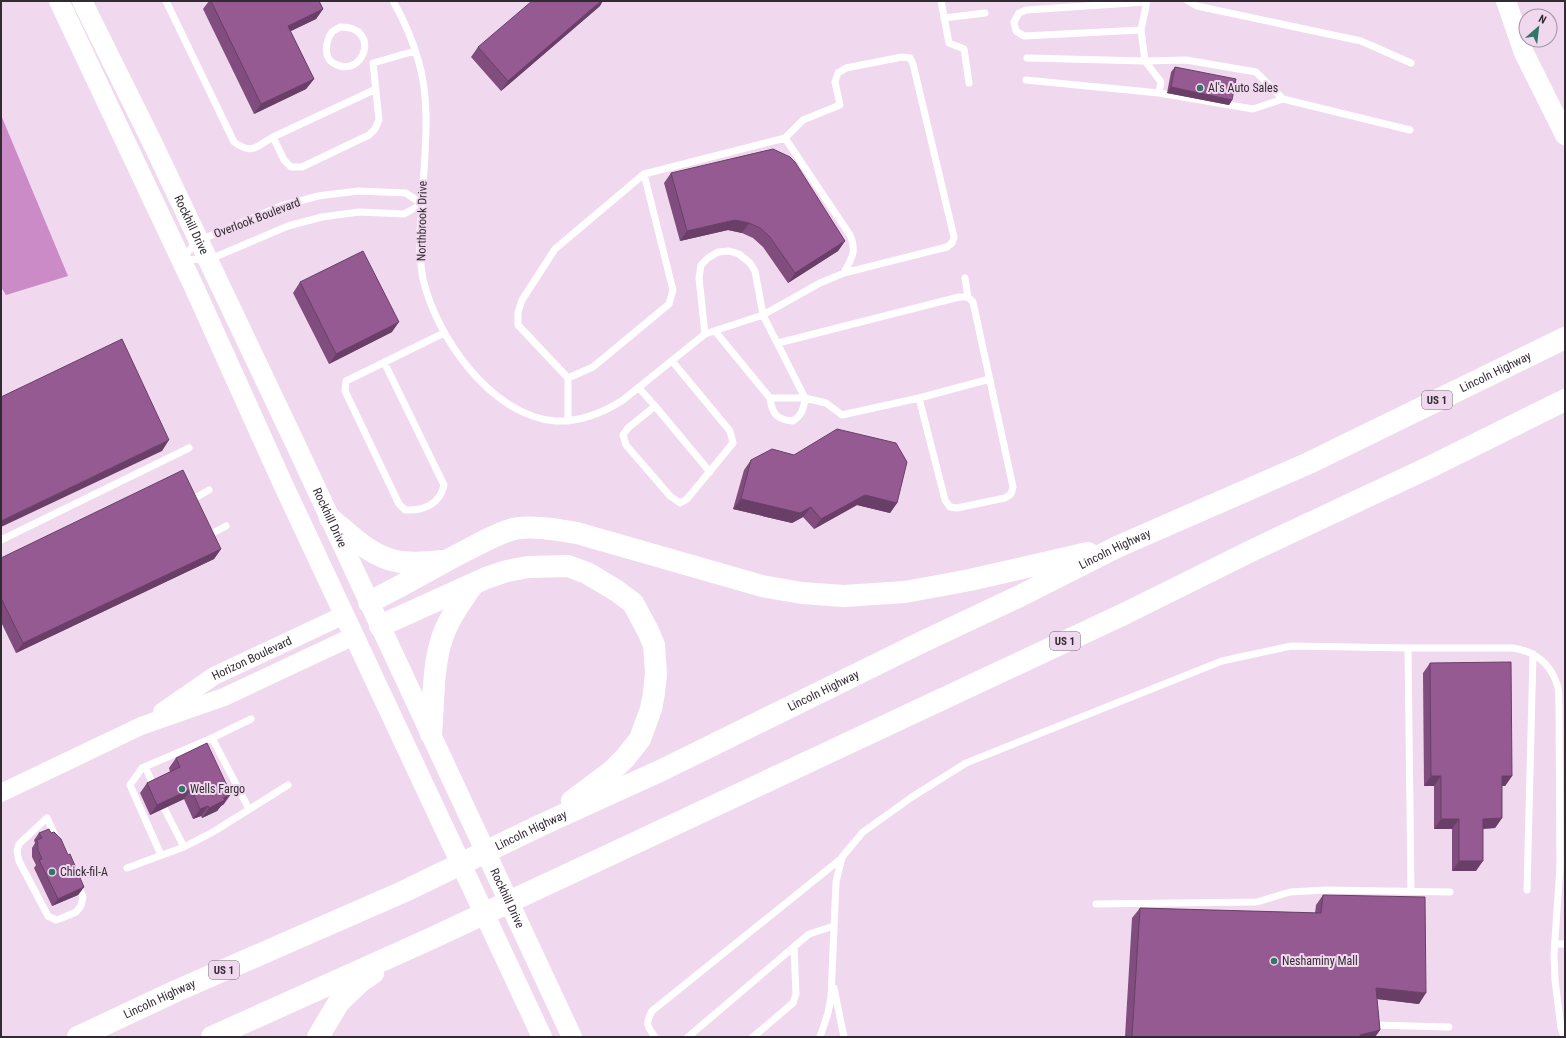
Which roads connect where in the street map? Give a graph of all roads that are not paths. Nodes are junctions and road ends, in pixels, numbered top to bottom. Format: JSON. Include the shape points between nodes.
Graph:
{"nodes":[{"id":1,"x":59,"y":1,"type":"edge"},
{"id":2,"x":82,"y":1,"type":"edge"},
{"id":3,"x":166,"y":1,"type":"edge"},
{"id":4,"x":393,"y":1,"type":"edge"},
{"id":5,"x":941,"y":1,"type":"edge"},
{"id":6,"x":1188,"y":1,"type":"edge"},
{"id":7,"x":1506,"y":1,"type":"edge"},
{"id":8,"x":1146,"y":2,"type":"edge"},
{"id":9,"x":985,"y":13,"type":"dead end"},
{"id":10,"x":944,"y":18,"type":"junction"},
{"id":11,"x":1141,"y":30,"type":"junction"},
{"id":12,"x":415,"y":51,"type":"junction"},
{"id":13,"x":364,"y":52,"type":"junction"},
{"id":14,"x":1027,"y":58,"type":"dead end"},
{"id":15,"x":1145,"y":61,"type":"junction"},
{"id":16,"x":373,"y":63,"type":"junction"},
{"id":17,"x":1411,"y":63,"type":"dead end"},
{"id":18,"x":1026,"y":80,"type":"dead end"},
{"id":19,"x":969,"y":83,"type":"dead end"},
{"id":20,"x":376,"y":89,"type":"junction"},
{"id":21,"x":1159,"y":93,"type":"junction"},
{"id":22,"x":1283,"y":99,"type":"junction"},
{"id":23,"x":1410,"y":130,"type":"dead end"},
{"id":24,"x":1565,"y":135,"type":"edge"},
{"id":25,"x":273,"y":137,"type":"junction"},
{"id":26,"x":785,"y":138,"type":"junction"},
{"id":27,"x":644,"y":174,"type":"junction"},
{"id":28,"x":422,"y":204,"type":"junction"},
{"id":29,"x":198,"y":241,"type":"junction"},
{"id":30,"x":181,"y":259,"type":"junction"},
{"id":31,"x":208,"y":260,"type":"junction"},
{"id":32,"x":844,"y":272,"type":"junction"},
{"id":33,"x":965,"y":278,"type":"dead end"},
{"id":34,"x":968,"y":297,"type":"junction"},
{"id":35,"x":763,"y":315,"type":"junction"},
{"id":36,"x":714,"y":331,"type":"junction"},
{"id":37,"x":444,"y":333,"type":"junction"},
{"id":38,"x":705,"y":334,"type":"junction"},
{"id":39,"x":1565,"y":338,"type":"edge"},
{"id":40,"x":778,"y":343,"type":"junction"},
{"id":41,"x":672,"y":361,"type":"junction"},
{"id":42,"x":384,"y":362,"type":"junction"},
{"id":43,"x":568,"y":378,"type":"junction"},
{"id":44,"x":990,"y":379,"type":"junction"},
{"id":45,"x":639,"y":388,"type":"junction"},
{"id":46,"x":770,"y":398,"type":"junction"},
{"id":47,"x":805,"y":398,"type":"junction"},
{"id":48,"x":919,"y":398,"type":"junction"},
{"id":49,"x":1565,"y":400,"type":"edge"},
{"id":50,"x":655,"y":406,"type":"junction"},
{"id":51,"x":568,"y":420,"type":"junction"},
{"id":52,"x":188,"y":448,"type":"dead end"},
{"id":53,"x":710,"y":472,"type":"junction"},
{"id":54,"x":209,"y":490,"type":"dead end"},
{"id":55,"x":190,"y":501,"type":"edge"},
{"id":56,"x":330,"y":518,"type":"junction"},
{"id":57,"x":226,"y":526,"type":"dead end"},
{"id":58,"x":207,"y":536,"type":"edge"},
{"id":59,"x":1,"y":540,"type":"edge"},
{"id":60,"x":1117,"y":547,"type":"junction"},
{"id":61,"x":445,"y":561,"type":"junction"},
{"id":62,"x":473,"y":586,"type":"junction"},
{"id":63,"x":369,"y":602,"type":"junction"},
{"id":64,"x":344,"y":615,"type":"junction"},
{"id":65,"x":380,"y":626,"type":"junction"},
{"id":66,"x":354,"y":636,"type":"junction"},
{"id":67,"x":1408,"y":648,"type":"junction"},
{"id":68,"x":1533,"y":654,"type":"junction"},
{"id":69,"x":251,"y":719,"type":"dead end"},
{"id":70,"x":141,"y":726,"type":"junction"},
{"id":71,"x":431,"y":734,"type":"junction"},
{"id":72,"x":212,"y":738,"type":"junction"},
{"id":73,"x":145,"y":767,"type":"junction"},
{"id":74,"x":288,"y":785,"type":"dead end"},
{"id":75,"x":154,"y":786,"type":"edge"},
{"id":76,"x":1,"y":793,"type":"edge"},
{"id":77,"x":164,"y":808,"type":"edge"},
{"id":78,"x":249,"y":809,"type":"junction"},
{"id":79,"x":47,"y":818,"type":"joint"},
{"id":80,"x":539,"y":826,"type":"junction"},
{"id":81,"x":184,"y":847,"type":"junction"},
{"id":82,"x":161,"y":855,"type":"junction"},
{"id":83,"x":842,"y":857,"type":"junction"},
{"id":84,"x":127,"y":868,"type":"dead end"},
{"id":85,"x":1527,"y":890,"type":"dead end"},
{"id":86,"x":1411,"y":891,"type":"junction"},
{"id":87,"x":1450,"y":892,"type":"dead end"},
{"id":88,"x":1096,"y":904,"type":"dead end"},
{"id":89,"x":834,"y":926,"type":"junction"},
{"id":90,"x":1555,"y":944,"type":"junction"},
{"id":91,"x":1565,"y":944,"type":"edge"},
{"id":92,"x":794,"y":947,"type":"junction"},
{"id":93,"x":405,"y":950,"type":"junction"},
{"id":94,"x":832,"y":980,"type":"junction"},
{"id":95,"x":1373,"y":1025,"type":"edge"},
{"id":96,"x":1449,"y":1026,"type":"dead end"},
{"id":97,"x":78,"y":1037,"type":"edge"},
{"id":98,"x":212,"y":1037,"type":"edge"},
{"id":99,"x":318,"y":1037,"type":"edge"},
{"id":100,"x":542,"y":1037,"type":"edge"},
{"id":101,"x":572,"y":1037,"type":"edge"},
{"id":102,"x":655,"y":1037,"type":"edge"},
{"id":103,"x":688,"y":1037,"type":"edge"},
{"id":104,"x":752,"y":1037,"type":"edge"},
{"id":105,"x":820,"y":1037,"type":"edge"},
{"id":106,"x":844,"y":1037,"type":"edge"},
{"id":107,"x":1564,"y":1037,"type":"edge"}],
"edges":[{"from":1,"to":30,"type":"main road","name":"Rockhill Drive"},
{"from":2,"to":29,"type":"main road","name":"Rockhill Drive"},
{"from":3,"to":25,"type":"lane","via":[[234,142],[251,150]]},
{"from":4,"to":12,"type":"lane","name":"Northbrook Drive"},
{"from":5,"to":10,"type":"lane"},
{"from":6,"to":17,"type":"lane","via":[[1197,6],[1361,41]]},
{"from":7,"to":24,"type":"main road","via":[[1524,53]]},
{"from":8,"to":11,"type":"lane"},
{"from":8,"to":11,"type":"lane","via":[[1026,10],[1019,13],[1014,22],[1016,31],[1024,36]]},
{"from":9,"to":10,"type":"lane"},
{"from":10,"to":19,"type":"lane","via":[[949,43],[964,49]]},
{"from":11,"to":15,"type":"lane"},
{"from":12,"to":16,"type":"lane"},
{"from":12,"to":28,"type":"lane","name":"Northbrook Drive","via":[[423,83],[425,107]]},
{"from":13,"to":13,"type":"lane","via":[[365,44],[361,34],[349,27],[340,27],[332,32],[327,42],[326,49],[331,62],[341,66],[360,61]]},
{"from":13,"to":16,"type":"lane"},
{"from":14,"to":15,"type":"lane"},
{"from":15,"to":21,"type":"lane","via":[[1161,82]]},
{"from":15,"to":22,"type":"lane","via":[[1186,60],[1256,72]]},
{"from":16,"to":20,"type":"lane"},
{"from":18,"to":21,"type":"lane"},
{"from":20,"to":25,"type":"lane"},
{"from":20,"to":25,"type":"lane","via":[[379,120],[375,129],[369,135],[302,167],[291,167],[284,160]]},
{"from":21,"to":22,"type":"lane","via":[[1252,109]]},
{"from":22,"to":23,"type":"lane"},
{"from":26,"to":27,"type":"lane"},
{"from":26,"to":32,"type":"lane","via":[[850,234],[854,254]]},
{"from":26,"to":32,"type":"lane","via":[[803,120],[840,105],[835,82],[838,73],[846,68],[902,57],[910,58],[914,64],[954,236],[952,243],[947,247]]},
{"from":27,"to":43,"type":"lane","via":[[673,290],[669,304],[593,367]]},
{"from":27,"to":43,"type":"lane","via":[[555,249],[522,300],[518,312],[518,325]]},
{"from":28,"to":29,"type":"lane","name":"Overlook Boulevard","via":[[406,193],[358,191],[318,196],[281,206]]},
{"from":28,"to":31,"type":"lane","name":"Overlook Boulevard","via":[[404,214],[359,212],[305,221]]},
{"from":28,"to":37,"type":"lane","name":"Northbrook Drive","via":[[420,242],[423,278],[428,297]]},
{"from":29,"to":30,"type":"lane","name":"Overlook Boulevard"},
{"from":29,"to":31,"type":"main road","name":"Rockhill Drive"},
{"from":30,"to":31,"type":"lane","name":"Overlook Boulevard"},
{"from":30,"to":64,"type":"main road","name":"Rockhill Drive"},
{"from":31,"to":56,"type":"main road","name":"Rockhill Drive"},
{"from":32,"to":35,"type":"lane"},
{"from":33,"to":34,"type":"lane"},
{"from":34,"to":40,"type":"lane"},
{"from":34,"to":44,"type":"lane","via":[[973,302]]},
{"from":35,"to":36,"type":"lane"},
{"from":35,"to":38,"type":"lane","via":[[755,270],[739,254],[729,251],[718,252],[701,265],[698,278]]},
{"from":35,"to":40,"type":"lane"},
{"from":36,"to":38,"type":"lane"},
{"from":36,"to":46,"type":"lane"},
{"from":37,"to":42,"type":"lane"},
{"from":37,"to":51,"type":"lane","name":"Northbrook Drive","via":[[470,370],[503,400],[532,416],[555,421]]},
{"from":38,"to":41,"type":"lane","name":"Northbrook Drive"},
{"from":39,"to":60,"type":"highway","name":"Lincoln Highway","number":"US 1","via":[[1310,463]]},
{"from":40,"to":47,"type":"lane"},
{"from":41,"to":45,"type":"lane","name":"Northbrook Drive"},
{"from":41,"to":53,"type":"lane","via":[[730,432],[733,443]]},
{"from":42,"to":42,"type":"lane","via":[[346,381],[345,391],[399,504],[405,510],[417,511],[438,501],[444,485]]},
{"from":43,"to":51,"type":"lane"},
{"from":44,"to":48,"type":"lane"},
{"from":44,"to":48,"type":"lane","via":[[1013,487],[1011,494],[1005,498],[958,508],[950,507],[945,500]]},
{"from":45,"to":50,"type":"lane"},
{"from":45,"to":51,"type":"lane","name":"Northbrook Drive","via":[[604,411],[582,419]]},
{"from":46,"to":47,"type":"lane"},
{"from":46,"to":47,"type":"lane","via":[[776,415],[784,420],[793,421],[804,408]]},
{"from":47,"to":48,"type":"lane","via":[[826,403],[842,415]]},
{"from":49,"to":93,"type":"highway","number":"US 1","via":[[1126,613]]},
{"from":50,"to":53,"type":"lane"},
{"from":50,"to":53,"type":"lane","via":[[628,428],[623,435],[626,445],[670,496],[680,502],[687,499]]},
{"from":52,"to":59,"type":"lane"},
{"from":54,"to":55,"type":"lane"},
{"from":56,"to":61,"type":"highway","via":[[360,544],[384,558],[411,563]]},
{"from":56,"to":63,"type":"main road","name":"Rockhill Drive"},
{"from":57,"to":58,"type":"lane"},
{"from":60,"to":61,"type":"highway","via":[[911,591],[844,596],[802,593],[762,586],[584,535],[552,529],[519,528],[493,537]]},
{"from":60,"to":80,"type":"highway","name":"Lincoln Highway","number":"US 1","via":[[662,770]]},
{"from":61,"to":63,"type":"highway"},
{"from":62,"to":65,"type":"highway"},
{"from":62,"to":71,"type":"highway","via":[[455,610],[440,644]]},
{"from":62,"to":80,"type":"highway","via":[[507,571],[528,567],[568,566],[587,573],[633,604],[654,645],[654,693],[640,739],[612,771]]},
{"from":63,"to":64,"type":"main road","name":"Horizon Boulevard"},
{"from":63,"to":65,"type":"main road","name":"Rockhill Drive"},
{"from":64,"to":66,"type":"main road","name":"Rockhill Drive"},
{"from":64,"to":70,"type":"street","name":"Horizon Boulevard","via":[[214,676]]},
{"from":65,"to":66,"type":"main road","name":"Horizon Boulevard"},
{"from":65,"to":71,"type":"main road","name":"Rockhill Drive"},
{"from":66,"to":70,"type":"street","name":"Horizon Boulevard","via":[[224,697]]},
{"from":66,"to":100,"type":"main road","name":"Rockhill Drive"},
{"from":67,"to":68,"type":"lane","via":[[1513,648]]},
{"from":67,"to":83,"type":"lane","via":[[1291,646],[1222,661],[966,763],[863,832]]},
{"from":67,"to":86,"type":"lane"},
{"from":68,"to":85,"type":"lane"},
{"from":68,"to":90,"type":"lane","via":[[1549,668],[1558,684],[1560,866]]},
{"from":69,"to":72,"type":"lane"},
{"from":70,"to":76,"type":"street","name":"Horizon Boulevard"},
{"from":71,"to":101,"type":"main road","name":"Rockhill Drive"},
{"from":72,"to":73,"type":"lane"},
{"from":72,"to":78,"type":"lane"},
{"from":73,"to":75,"type":"lane"},
{"from":73,"to":82,"type":"lane","via":[[130,785]]},
{"from":74,"to":78,"type":"lane"},
{"from":77,"to":81,"type":"lane"},
{"from":78,"to":81,"type":"lane"},
{"from":79,"to":79,"type":"lane","via":[[19,844],[17,851],[19,860],[48,916],[56,920],[76,912],[81,906],[83,896]]},
{"from":80,"to":97,"type":"highway","name":"Lincoln Highway","number":"US 1","via":[[405,891],[176,991]]},
{"from":81,"to":82,"type":"lane"},
{"from":82,"to":84,"type":"lane"},
{"from":83,"to":89,"type":"lane","via":[[836,882]]},
{"from":83,"to":102,"type":"lane","via":[[652,1011],[647,1020],[648,1027]]},
{"from":86,"to":87,"type":"lane"},
{"from":86,"to":88,"type":"lane","via":[[1290,892],[1257,902]]},
{"from":89,"to":92,"type":"lane","via":[[809,934]]},
{"from":89,"to":94,"type":"lane"},
{"from":90,"to":91,"type":"lane"},
{"from":90,"to":107,"type":"lane","via":[[1555,980]]},
{"from":92,"to":103,"type":"lane"},
{"from":92,"to":104,"type":"lane","via":[[796,994],[793,1003]]},
{"from":93,"to":98,"type":"highway","number":"US 1"},
{"from":93,"to":99,"type":"highway","via":[[360,982],[339,1002]]},
{"from":94,"to":105,"type":"lane","via":[[828,1013]]},
{"from":94,"to":106,"type":"lane"},
{"from":95,"to":96,"type":"lane"}]}
